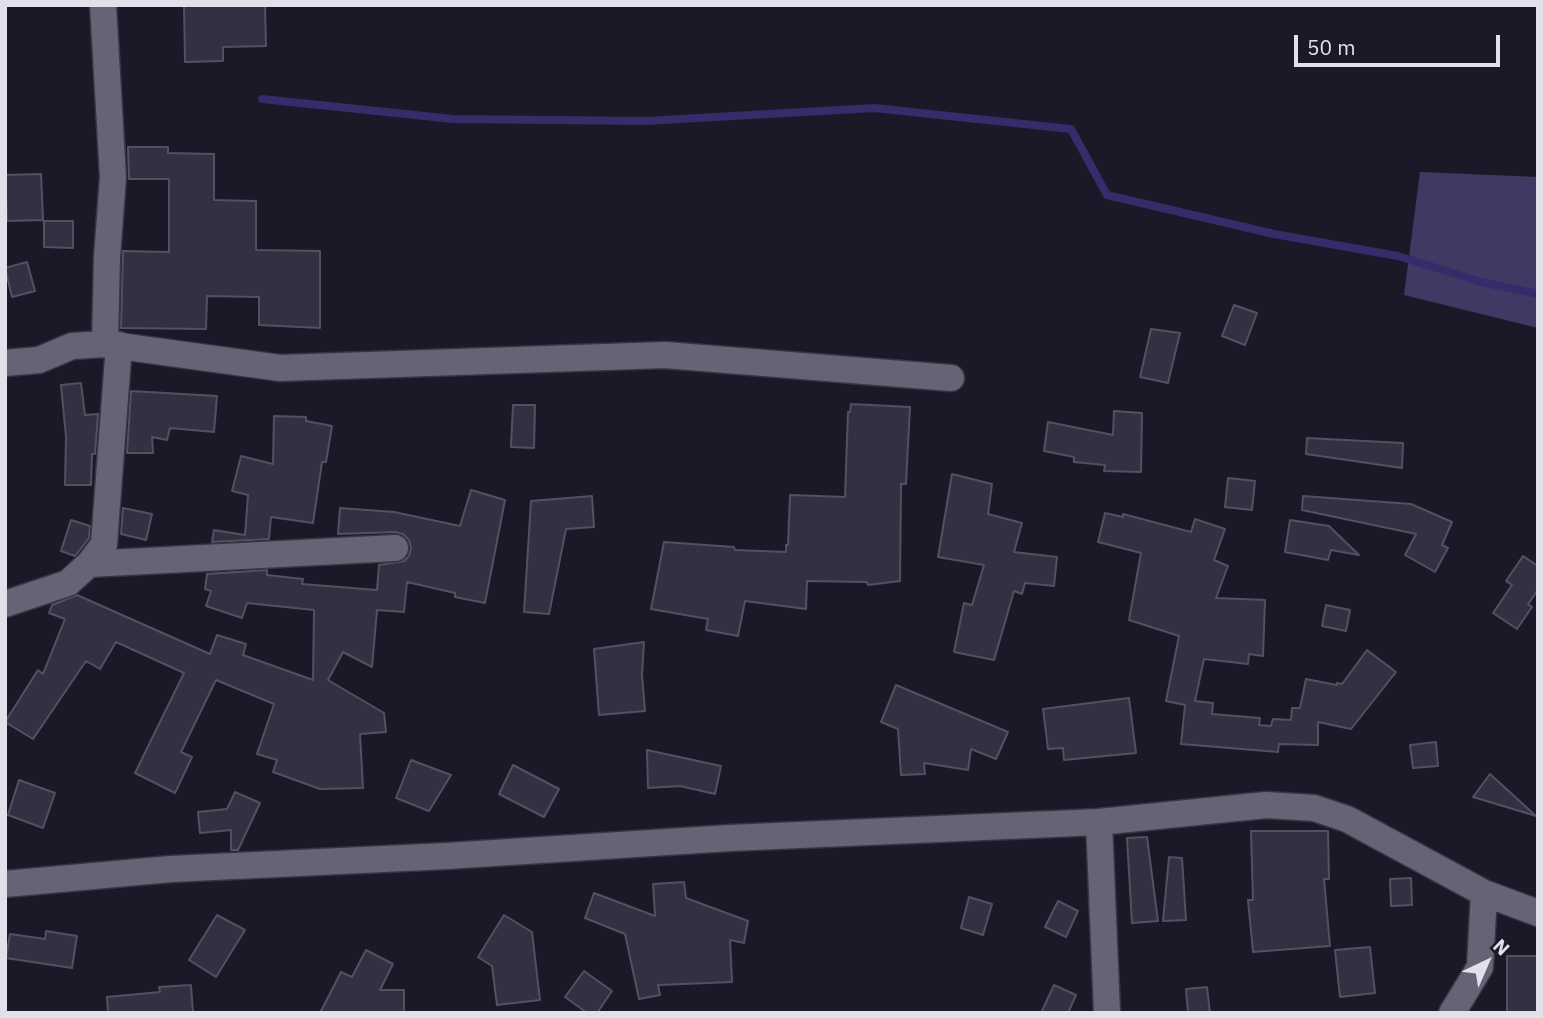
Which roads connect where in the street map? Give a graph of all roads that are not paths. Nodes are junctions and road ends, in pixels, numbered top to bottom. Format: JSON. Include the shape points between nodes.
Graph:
{"nodes":[{"id":1,"x":103,"y":5,"type":"edge"},
{"id":2,"x":112,"y":344,"type":"junction"},
{"id":3,"x":5,"y":363,"type":"edge"},
{"id":4,"x":951,"y":378,"type":"dead end"},
{"id":5,"x":395,"y":548,"type":"dead end"},
{"id":6,"x":89,"y":564,"type":"junction"},
{"id":7,"x":5,"y":604,"type":"edge"},
{"id":8,"x":1099,"y":822,"type":"junction"},
{"id":9,"x":5,"y":884,"type":"edge"},
{"id":10,"x":1484,"y":893,"type":"junction"},
{"id":11,"x":1538,"y":914,"type":"edge"},
{"id":12,"x":1107,"y":1013,"type":"edge"},
{"id":13,"x":1452,"y":1013,"type":"edge"}],
"edges":[{"from":1,"to":2,"type":"street","via":[[113,177],[107,257]]},
{"from":2,"to":3,"type":"street","via":[[72,346],[39,360]]},
{"from":2,"to":4,"type":"street","via":[[280,368],[665,355]]},
{"from":2,"to":6,"type":"street","via":[[104,544]]},
{"from":5,"to":6,"type":"street"},
{"from":6,"to":7,"type":"street","via":[[68,583]]},
{"from":8,"to":9,"type":"street","via":[[171,869]]},
{"from":8,"to":10,"type":"street","via":[[1266,805],[1314,808],[1347,819]]},
{"from":8,"to":12,"type":"street"},
{"from":10,"to":11,"type":"street"},
{"from":10,"to":13,"type":"street","via":[[1480,967]]}]}
